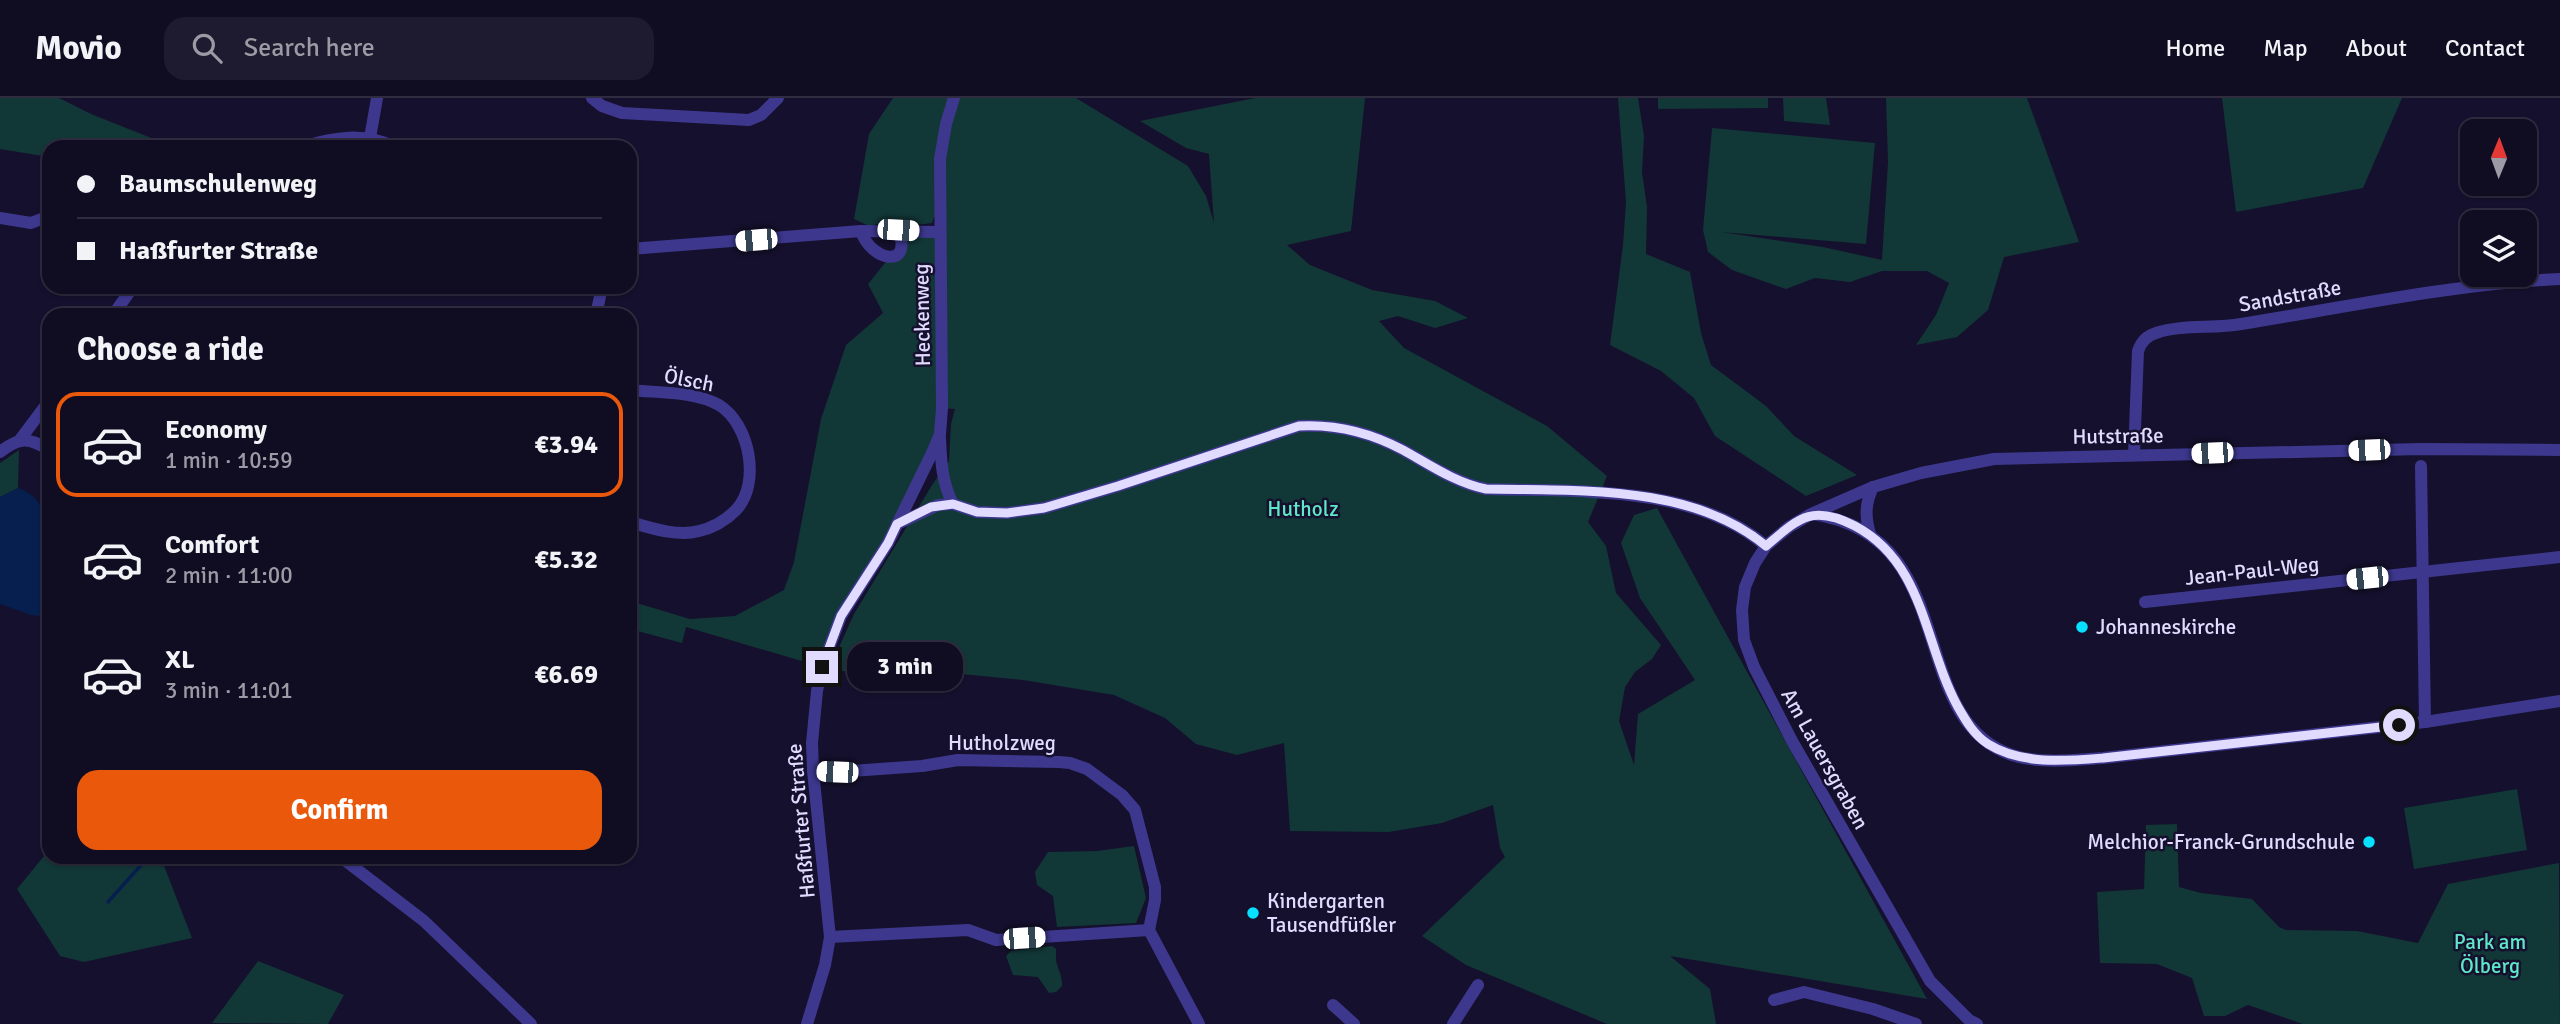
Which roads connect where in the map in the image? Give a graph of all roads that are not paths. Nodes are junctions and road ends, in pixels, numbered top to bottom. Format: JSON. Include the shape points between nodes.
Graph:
{"nodes":[{"id":1,"x":377,"y":98,"type":"edge"},
{"id":2,"x":592,"y":98,"type":"edge"},
{"id":3,"x":778,"y":98,"type":"edge"},
{"id":4,"x":954,"y":98,"type":"edge"},
{"id":5,"x":370,"y":138,"type":"junction"},
{"id":6,"x":326,"y":140,"type":"edge"},
{"id":7,"x":376,"y":140,"type":"edge"},
{"id":8,"x":0,"y":218,"type":"edge"},
{"id":9,"x":42,"y":219,"type":"edge"},
{"id":10,"x":898,"y":230,"type":"junction"},
{"id":11,"x":861,"y":231,"type":"junction"},
{"id":12,"x":940,"y":232,"type":"junction"},
{"id":13,"x":637,"y":248,"type":"edge"},
{"id":14,"x":2560,"y":279,"type":"edge"},
{"id":15,"x":637,"y":391,"type":"edge"},
{"id":16,"x":42,"y":410,"type":"edge"},
{"id":17,"x":940,"y":434,"type":"junction"},
{"id":18,"x":19,"y":440,"type":"junction"},
{"id":19,"x":42,"y":446,"type":"edge"},
{"id":20,"x":2560,"y":450,"type":"edge"},
{"id":21,"x":0,"y":452,"type":"edge"},
{"id":22,"x":2134,"y":455,"type":"junction"},
{"id":23,"x":2421,"y":466,"type":"dead end"},
{"id":24,"x":1872,"y":487,"type":"junction"},
{"id":25,"x":953,"y":504,"type":"junction"},
{"id":26,"x":1811,"y":514,"type":"junction"},
{"id":27,"x":637,"y":524,"type":"edge"},
{"id":28,"x":897,"y":524,"type":"junction"},
{"id":29,"x":1870,"y":534,"type":"junction"},
{"id":30,"x":1766,"y":546,"type":"junction"},
{"id":31,"x":2560,"y":557,"type":"edge"},
{"id":32,"x":2422,"y":572,"type":"junction"},
{"id":33,"x":2151,"y":602,"type":"dead end"},
{"id":34,"x":2560,"y":701,"type":"edge"},
{"id":35,"x":2425,"y":722,"type":"junction"},
{"id":36,"x":813,"y":771,"type":"junction"},
{"id":37,"x":350,"y":864,"type":"edge"},
{"id":38,"x":1149,"y":930,"type":"junction"},
{"id":39,"x":830,"y":937,"type":"junction"},
{"id":40,"x":1478,"y":985,"type":"dead end"},
{"id":41,"x":1774,"y":1000,"type":"dead end"},
{"id":42,"x":1333,"y":1004,"type":"dead end"},
{"id":43,"x":1969,"y":1023,"type":"edge"},
{"id":44,"x":531,"y":1024,"type":"edge"},
{"id":45,"x":807,"y":1024,"type":"edge"},
{"id":46,"x":1199,"y":1024,"type":"edge"},
{"id":47,"x":1354,"y":1024,"type":"edge"},
{"id":48,"x":1453,"y":1024,"type":"edge"},
{"id":49,"x":1916,"y":1024,"type":"edge"}],
"edges":[{"from":1,"to":5,"type":"street"},
{"from":2,"to":3,"type":"street","via":[[622,113],[749,120],[761,116]]},
{"from":4,"to":12,"type":"street","name":"Heckenweg","via":[[940,159]]},
{"from":5,"to":6,"type":"street"},
{"from":5,"to":7,"type":"street"},
{"from":8,"to":9,"type":"street","via":[[31,223]]},
{"from":10,"to":11,"type":"street"},
{"from":10,"to":11,"type":"street","via":[[902,250],[889,258],[869,246]]},
{"from":10,"to":12,"type":"street"},
{"from":11,"to":13,"type":"street"},
{"from":12,"to":17,"type":"street","name":"Heckenweg"},
{"from":14,"to":22,"type":"street","name":"Sandstraße","via":[[2462,286],[2151,335],[2138,351]]},
{"from":15,"to":27,"type":"street","name":"Ölsch","via":[[696,397],[722,407],[741,429],[750,463],[744,497],[736,510],[715,525],[687,532]]},
{"from":16,"to":18,"type":"street"},
{"from":17,"to":25,"type":"street","via":[[945,488]]},
{"from":17,"to":28,"type":"street","name":"Heckenweg"},
{"from":18,"to":19,"type":"street"},
{"from":18,"to":21,"type":"street"},
{"from":20,"to":22,"type":"street","name":"Hutstraße"},
{"from":22,"to":24,"type":"street","name":"Hutstraße","via":[[1994,459]]},
{"from":23,"to":32,"type":"street"},
{"from":24,"to":26,"type":"street","name":"Hutstraße"},
{"from":24,"to":29,"type":"street","via":[[1866,516]]},
{"from":25,"to":28,"type":"street","via":[[931,507]]},
{"from":25,"to":30,"type":"street","via":[[977,512],[1044,508],[1299,426],[1323,425],[1388,442],[1474,487],[1604,492],[1666,502],[1734,522]]},
{"from":26,"to":29,"type":"street","via":[[1840,518]]},
{"from":26,"to":30,"type":"street","name":"Am Lauersgraben"},
{"from":28,"to":36,"type":"street","name":"Haßfurter Straße","via":[[841,616],[822,667],[814,718]]},
{"from":29,"to":35,"type":"street","via":[[1900,566],[1918,597],[1950,692],[1966,722],[1988,744],[2012,755],[2103,758]]},
{"from":30,"to":43,"type":"street","name":"Am Lauersgraben","via":[[1745,587],[1742,610],[1744,640],[1754,667],[1930,981]]},
{"from":31,"to":32,"type":"street","name":"Jean-Paul-Weg"},
{"from":32,"to":33,"type":"street","name":"Jean-Paul-Weg"},
{"from":32,"to":35,"type":"street"},
{"from":34,"to":35,"type":"street"},
{"from":36,"to":38,"type":"street","name":"Hutholzweg","via":[[958,760],[1059,762],[1087,769],[1135,810],[1154,887]]},
{"from":36,"to":39,"type":"street","name":"Haßfurter Straße"},
{"from":37,"to":44,"type":"street","via":[[434,929]]},
{"from":38,"to":39,"type":"street","via":[[996,940],[968,930]]},
{"from":38,"to":46,"type":"street"},
{"from":39,"to":45,"type":"street","name":"Haßfurter Straße"},
{"from":40,"to":48,"type":"street"},
{"from":41,"to":49,"type":"street","via":[[1804,992]]},
{"from":42,"to":47,"type":"street"}]}
